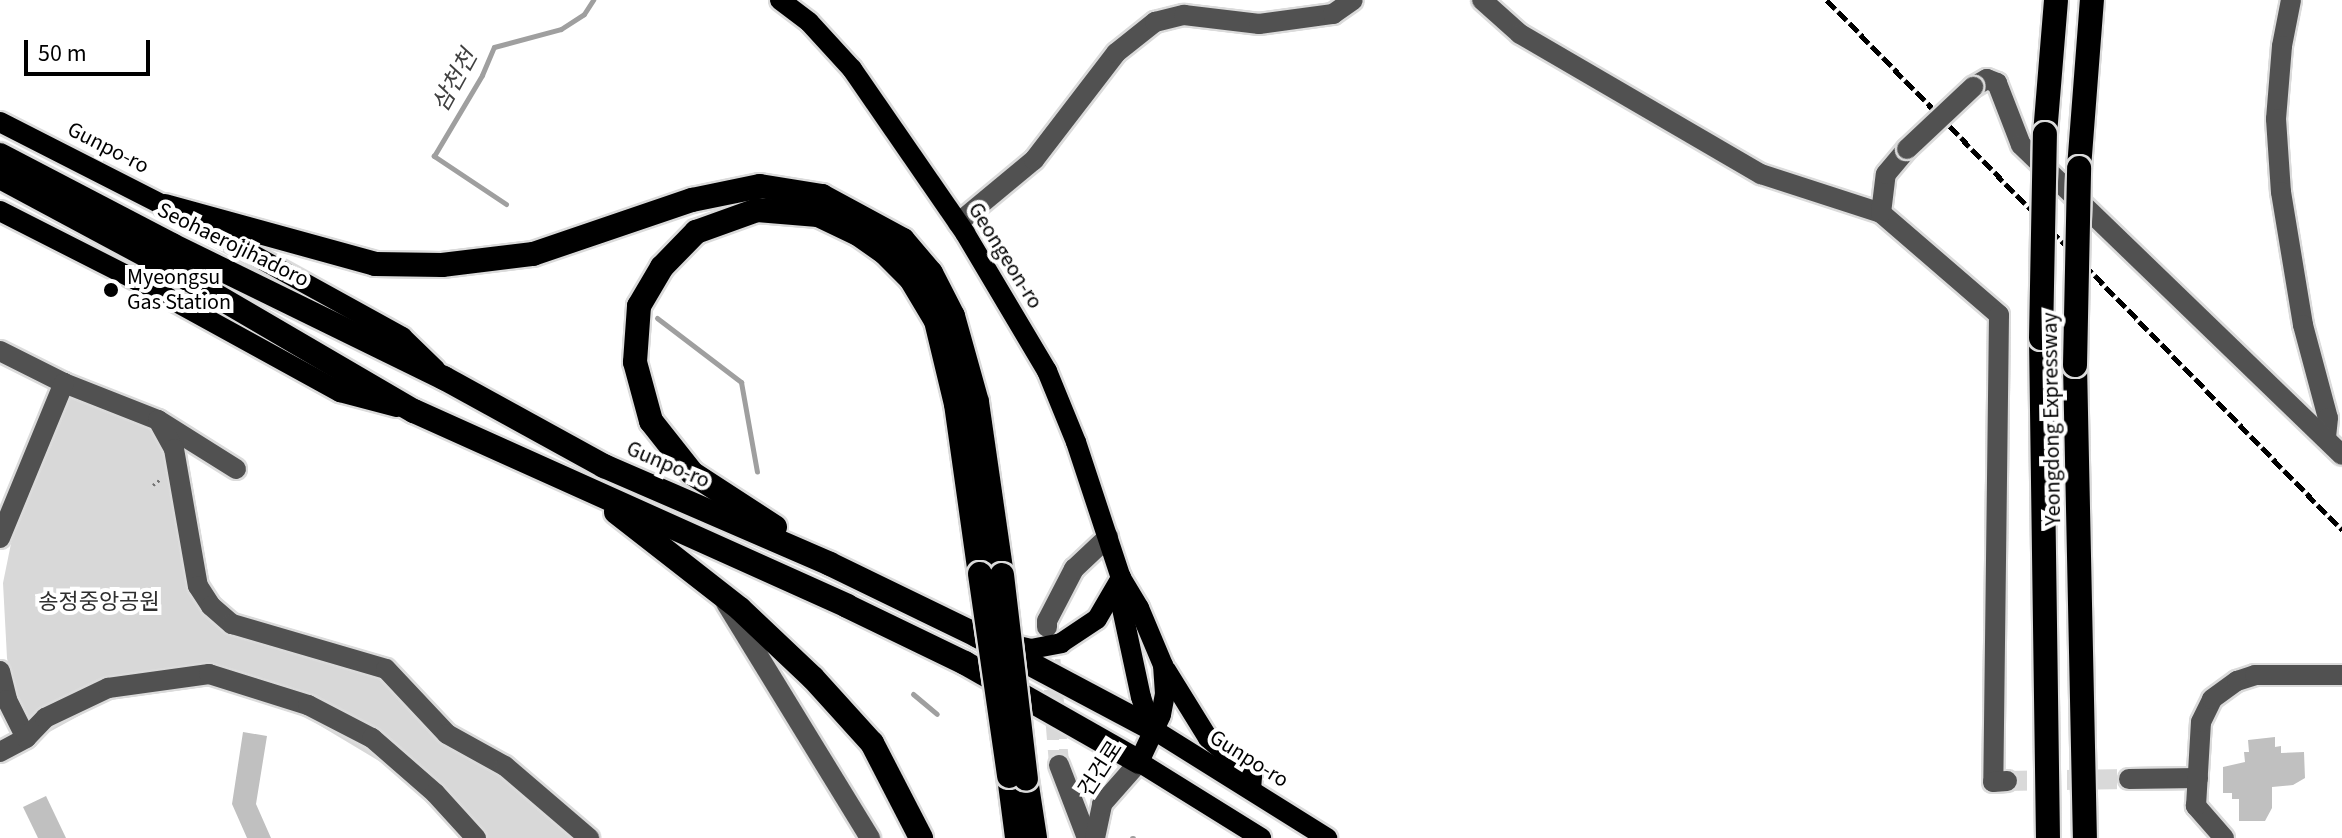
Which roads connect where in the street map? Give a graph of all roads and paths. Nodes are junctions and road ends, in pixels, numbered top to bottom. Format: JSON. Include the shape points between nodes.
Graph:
{"nodes":[{"id":1,"x":780,"y":0,"type":"edge"},
{"id":2,"x":1353,"y":0,"type":"edge"},
{"id":3,"x":1482,"y":0,"type":"edge"},
{"id":4,"x":2056,"y":0,"type":"edge"},
{"id":5,"x":2092,"y":0,"type":"edge"},
{"id":6,"x":2291,"y":0,"type":"edge"},
{"id":7,"x":0,"y":122,"type":"edge"},
{"id":8,"x":0,"y":155,"type":"edge"},
{"id":9,"x":0,"y":177,"type":"edge"},
{"id":10,"x":165,"y":206,"type":"junction"},
{"id":11,"x":0,"y":211,"type":"edge"},
{"id":12,"x":1881,"y":213,"type":"junction"},
{"id":13,"x":958,"y":223,"type":"junction"},
{"id":14,"x":0,"y":351,"type":"edge"},
{"id":15,"x":444,"y":378,"type":"junction"},
{"id":16,"x":64,"y":383,"type":"junction"},
{"id":17,"x":414,"y":411,"type":"junction"},
{"id":18,"x":158,"y":420,"type":"junction"},
{"id":19,"x":2326,"y":438,"type":"junction"},
{"id":20,"x":2342,"y":455,"type":"edge"},
{"id":21,"x":236,"y":469,"type":"dead end"},
{"id":22,"x":586,"y":489,"type":"junction"},
{"id":23,"x":1108,"y":537,"type":"junction"},
{"id":24,"x":0,"y":538,"type":"edge"},
{"id":25,"x":830,"y":564,"type":"junction"},
{"id":26,"x":991,"y":574,"type":"junction"},
{"id":27,"x":1121,"y":578,"type":"junction"},
{"id":28,"x":721,"y":594,"type":"junction"},
{"id":29,"x":1047,"y":627,"type":"tunnel mouth"},
{"id":30,"x":978,"y":636,"type":"junction"},
{"id":31,"x":1163,"y":665,"type":"junction"},
{"id":32,"x":0,"y":671,"type":"edge"},
{"id":33,"x":2342,"y":675,"type":"edge"},
{"id":34,"x":1151,"y":728,"type":"junction"},
{"id":35,"x":26,"y":738,"type":"junction"},
{"id":36,"x":0,"y":752,"type":"edge"},
{"id":37,"x":1139,"y":762,"type":"junction"},
{"id":38,"x":1059,"y":765,"type":"tunnel mouth"},
{"id":39,"x":1018,"y":777,"type":"junction"},
{"id":40,"x":2198,"y":778,"type":"junction"},
{"id":41,"x":2129,"y":779,"type":"tunnel mouth"},
{"id":42,"x":2007,"y":781,"type":"dead end"},
{"id":43,"x":1251,"y":790,"type":"junction"},
{"id":44,"x":476,"y":838,"type":"edge"},
{"id":45,"x":589,"y":838,"type":"edge"},
{"id":46,"x":870,"y":838,"type":"edge"},
{"id":47,"x":921,"y":838,"type":"edge"},
{"id":48,"x":1017,"y":838,"type":"edge"},
{"id":49,"x":1035,"y":838,"type":"edge"},
{"id":50,"x":1087,"y":838,"type":"edge"},
{"id":51,"x":1095,"y":838,"type":"edge"},
{"id":52,"x":1261,"y":838,"type":"edge"},
{"id":53,"x":1327,"y":838,"type":"edge"},
{"id":54,"x":2048,"y":838,"type":"edge"},
{"id":55,"x":2085,"y":838,"type":"edge"},
{"id":56,"x":2224,"y":838,"type":"edge"}],
"edges":[{"from":1,"to":13,"type":"main road","name":"Geongeon-ro","via":[[809,22],[852,69]]},
{"from":2,"to":13,"type":"street","via":[[1333,14],[1259,24],[1184,15],[1155,22],[1116,53],[1034,160]]},
{"from":3,"to":12,"type":"street","via":[[1520,34],[1761,174]]},
{"from":4,"to":54,"type":"highway","name":"Yeongdong Expressway","bridge":true,"via":[[2045,134],[2041,338]]},
{"from":5,"to":55,"type":"highway","name":"Yeongdong Expressway","bridge":true,"via":[[2079,168],[2075,365]]},
{"from":6,"to":19,"type":"street","via":[[2276,119],[2280,177],[2303,325],[2328,418]]},
{"from":7,"to":10,"type":"main road","name":"Gunpo-ro"},
{"from":8,"to":15,"type":"highway","name":"Seohaerojihadoro"},
{"from":9,"to":17,"type":"highway"},
{"from":10,"to":15,"type":"main road","name":"Gunpo-ro","via":[[402,337]]},
{"from":10,"to":26,"type":"highway","via":[[375,264],[442,265],[533,254],[692,200],[760,186],[822,196],[903,240],[931,273],[953,316],[977,402]]},
{"from":11,"to":17,"type":"main road","via":[[340,392]]},
{"from":12,"to":19,"type":"street","bridge":true,"via":[[1886,174],[1907,149],[1973,87],[1987,79],[1997,83],[2021,145]]},
{"from":12,"to":42,"type":"street","via":[[1999,315],[1993,782]]},
{"from":13,"to":23,"type":"main road","name":"Geongeon-ro","via":[[1047,371]]},
{"from":14,"to":16,"type":"street"},
{"from":15,"to":25,"type":"highway","name":"Gunpo-ro","via":[[604,466]]},
{"from":16,"to":18,"type":"street"},
{"from":16,"to":24,"type":"street"},
{"from":17,"to":22,"type":"highway"},
{"from":18,"to":21,"type":"street"},
{"from":18,"to":45,"type":"street","via":[[174,449],[198,586],[211,606],[232,624],[386,669],[447,734],[505,766]]},
{"from":19,"to":20,"type":"street"},
{"from":22,"to":28,"type":"highway"},
{"from":22,"to":37,"type":"highway","via":[[965,663]]},
{"from":23,"to":27,"type":"main road","name":"Geongeon-ro"},
{"from":23,"to":29,"type":"street","via":[[1074,569]]},
{"from":25,"to":26,"type":"highway","via":[[692,473],[651,421],[635,362],[639,306],[662,267],[696,232],[757,210],[818,215],[876,246],[911,279],[936,321]]},
{"from":25,"to":30,"type":"highway","name":"Gunpo-ro"},
{"from":26,"to":39,"type":"highway","bridge":true},
{"from":27,"to":30,"type":"main road","via":[[1097,619],[1061,643],[1031,649]]},
{"from":27,"to":31,"type":"main road","name":"Geongeon-ro"},
{"from":27,"to":34,"type":"main road","name":"Geongeon-ro","via":[[1121,604]]},
{"from":28,"to":46,"type":"street"},
{"from":28,"to":47,"type":"highway","via":[[813,678],[872,743]]},
{"from":30,"to":34,"type":"highway","name":"Gunpo-ro"},
{"from":31,"to":34,"type":"main road","name":"Geongeon-ro","via":[[1161,715]]},
{"from":31,"to":43,"type":"main road","via":[[1208,738],[1252,776]]},
{"from":32,"to":35,"type":"street"},
{"from":33,"to":40,"type":"street","via":[[2255,675],[2237,681],[2212,699],[2201,722]]},
{"from":34,"to":37,"type":"main road","name":"건건로"},
{"from":34,"to":43,"type":"main road","name":"Gunpo-ro"},
{"from":35,"to":36,"type":"street"},
{"from":35,"to":44,"type":"street","via":[[45,718],[108,688],[209,674],[308,705],[372,738],[435,793]]},
{"from":37,"to":51,"type":"street","name":"건건로","via":[[1102,804]]},
{"from":37,"to":52,"type":"main road"},
{"from":38,"to":50,"type":"street"},
{"from":39,"to":48,"type":"highway"},
{"from":39,"to":49,"type":"highway"},
{"from":40,"to":41,"type":"street"},
{"from":40,"to":56,"type":"street","via":[[2196,806]]},
{"from":43,"to":53,"type":"main road","name":"Gunpo-ro"}]}
